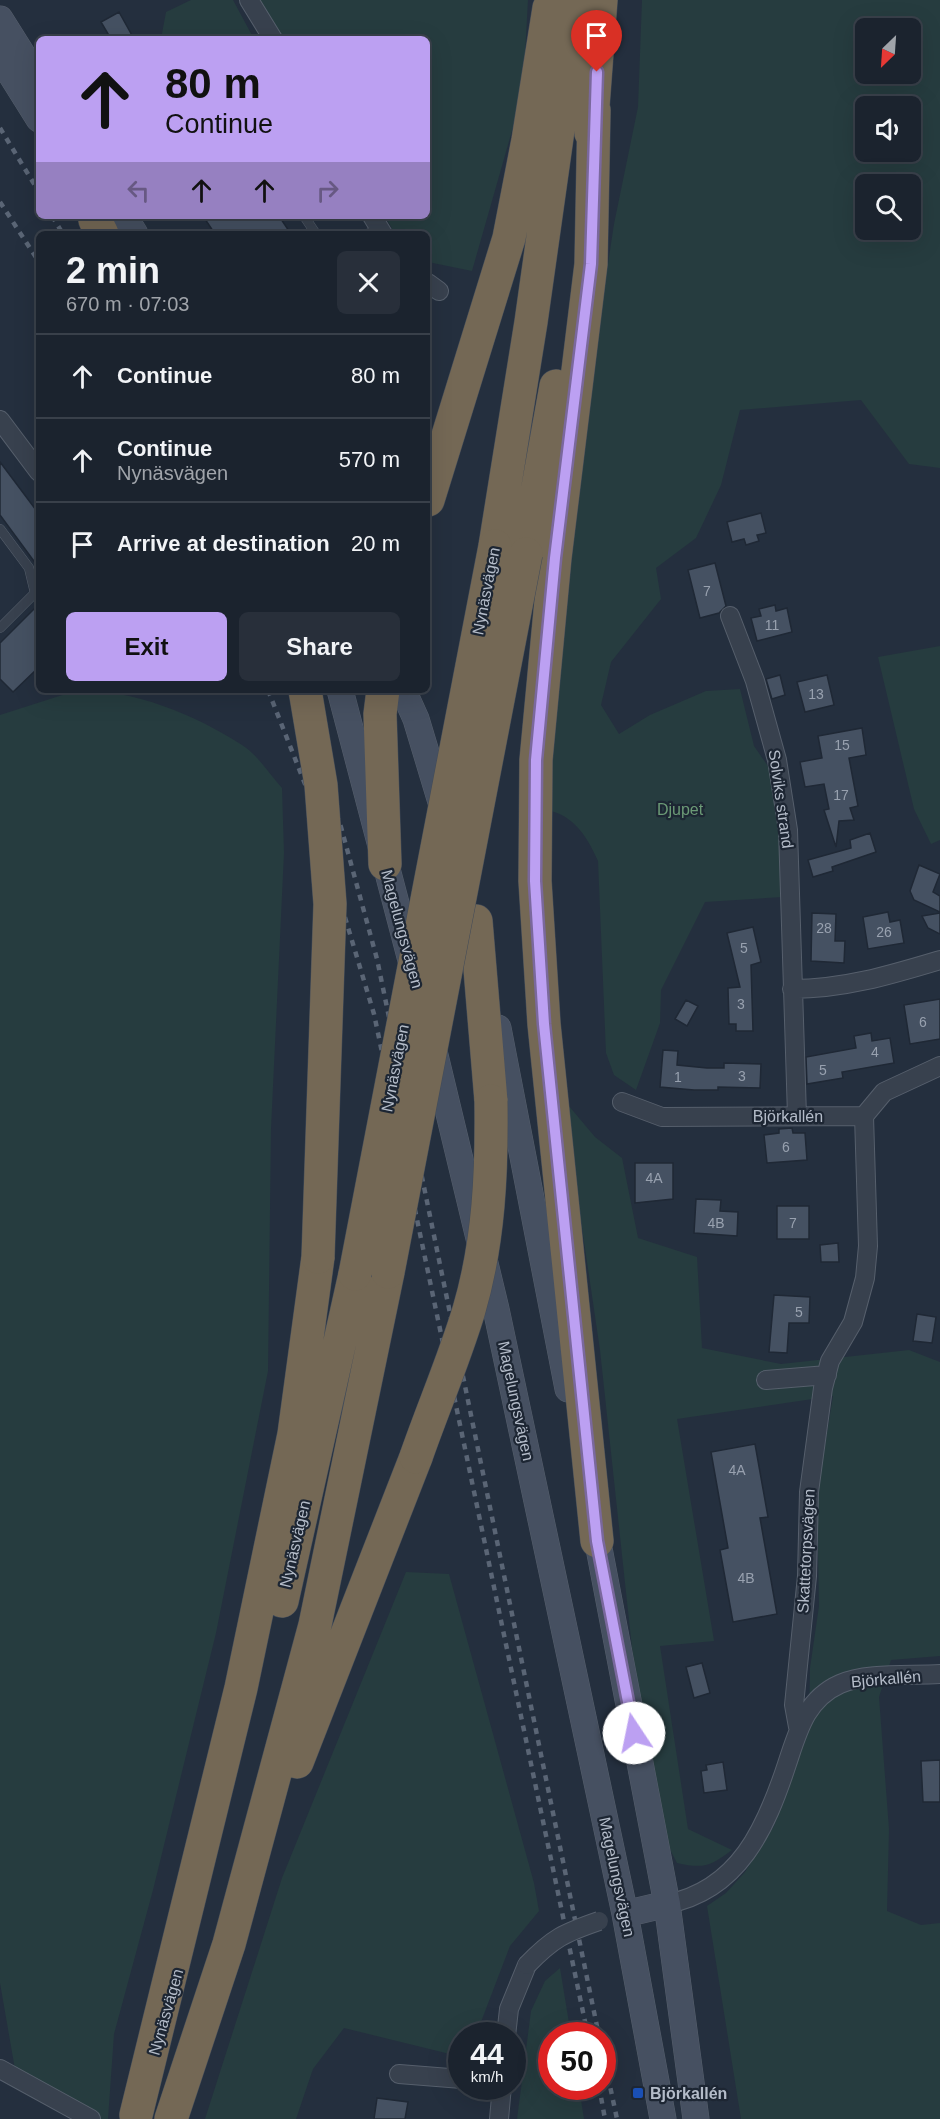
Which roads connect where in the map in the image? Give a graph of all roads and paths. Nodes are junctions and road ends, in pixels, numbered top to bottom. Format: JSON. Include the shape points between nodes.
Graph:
{"nodes":[{"id":1,"x":249,"y":0,"type":"edge"},
{"id":2,"x":549,"y":0,"type":"edge"},
{"id":3,"x":568,"y":0,"type":"edge"},
{"id":4,"x":601,"y":0,"type":"edge"},
{"id":5,"x":0,"y":20,"type":"edge"},
{"id":6,"x":271,"y":36,"type":"edge"},
{"id":7,"x":0,"y":57,"type":"edge"},
{"id":8,"x":36,"y":76,"type":"edge"},
{"id":9,"x":36,"y":114,"type":"edge"},
{"id":10,"x":103,"y":224,"type":"edge"},
{"id":11,"x":125,"y":231,"type":"edge"},
{"id":12,"x":0,"y":420,"type":"edge"},
{"id":13,"x":36,"y":468,"type":"edge"},
{"id":14,"x":430,"y":494,"type":"edge"},
{"id":15,"x":0,"y":529,"type":"edge"},
{"id":16,"x":525,"y":552,"type":"junction"},
{"id":17,"x":730,"y":616,"type":"dead end"},
{"id":18,"x":0,"y":628,"type":"edge"},
{"id":19,"x":306,"y":693,"type":"edge"},
{"id":20,"x":341,"y":693,"type":"edge"},
{"id":21,"x":404,"y":693,"type":"edge"},
{"id":22,"x":381,"y":702,"type":"edge"},
{"id":23,"x":385,"y":864,"type":"junction"},
{"id":24,"x":476,"y":921,"type":"junction"},
{"id":25,"x":940,"y":960,"type":"edge"},
{"id":26,"x":792,"y":989,"type":"junction"},
{"id":27,"x":940,"y":1066,"type":"edge"},
{"id":28,"x":622,"y":1102,"type":"dead end"},
{"id":29,"x":797,"y":1116,"type":"junction"},
{"id":30,"x":864,"y":1116,"type":"junction"},
{"id":31,"x":827,"y":1375,"type":"junction"},
{"id":32,"x":766,"y":1380,"type":"dead end"},
{"id":33,"x":597,"y":1541,"type":"junction"},
{"id":34,"x":940,"y":1674,"type":"edge"},
{"id":35,"x":798,"y":1727,"type":"junction"},
{"id":36,"x":667,"y":1905,"type":"junction"},
{"id":37,"x":625,"y":1914,"type":"junction"},
{"id":38,"x":229,"y":1944,"type":"junction"},
{"id":39,"x":508,"y":2022,"type":"edge"},
{"id":40,"x":0,"y":2068,"type":"edge"},
{"id":41,"x":399,"y":2074,"type":"dead end"},
{"id":42,"x":448,"y":2078,"type":"edge"},
{"id":43,"x":501,"y":2100,"type":"edge"},
{"id":44,"x":136,"y":2117,"type":"edge"},
{"id":45,"x":91,"y":2119,"type":"edge"},
{"id":46,"x":171,"y":2119,"type":"edge"},
{"id":47,"x":499,"y":2119,"type":"edge"},
{"id":48,"x":663,"y":2119,"type":"edge"},
{"id":49,"x":696,"y":2119,"type":"edge"}],
"edges":[{"from":1,"to":6,"type":"street"},
{"from":2,"to":14,"type":"highway","via":[[509,238]]},
{"from":3,"to":16,"type":"highway","name":"Nynäsvägen","via":[[561,109],[531,322]]},
{"from":4,"to":16,"type":"highway","name":"Nynäsvägen","via":[[594,110],[567,328]]},
{"from":5,"to":8,"type":"main road"},
{"from":7,"to":9,"type":"main road"},
{"from":10,"to":11,"type":"main road"},
{"from":12,"to":13,"type":"street"},
{"from":15,"to":18,"type":"lane","via":[[29,567],[35,593]]},
{"from":16,"to":33,"type":"highway","via":[[536,760],[535,881],[544,1024]]},
{"from":16,"to":38,"type":"highway","name":"Nynäsvägen","bridge":true,"via":[[388,1272],[315,1625]]},
{"from":16,"to":44,"type":"highway","name":"Nynäsvägen","bridge":true,"via":[[355,1274],[278,1622]]},
{"from":17,"to":26,"type":"street","name":"Solviks strand","via":[[755,681],[777,760],[788,830]]},
{"from":19,"to":44,"type":"highway","bridge":true,"via":[[321,785],[330,904],[318,1257],[294,1434],[241,1688]]},
{"from":20,"to":23,"type":"main road","name":"Magelungsvägen"},
{"from":21,"to":24,"type":"main road","via":[[416,719]]},
{"from":22,"to":23,"type":"highway"},
{"from":23,"to":37,"type":"main road","name":"Magelungsvägen","via":[[452,1118],[496,1309]]},
{"from":24,"to":33,"type":"main road"},
{"from":24,"to":38,"type":"highway","bridge":true,"via":[[491,1101],[492,1174],[469,1309]]},
{"from":25,"to":26,"type":"street","via":[[895,975],[827,989]]},
{"from":26,"to":29,"type":"street","name":"Solviks strand"},
{"from":27,"to":30,"type":"street","via":[[884,1092]]},
{"from":28,"to":29,"type":"street","name":"Björkallén","via":[[662,1117]]},
{"from":29,"to":30,"type":"street","name":"Björkallén"},
{"from":30,"to":31,"type":"street","name":"Skattetorpsvägen","via":[[868,1246],[865,1278],[853,1322],[830,1361]]},
{"from":31,"to":32,"type":"street"},
{"from":31,"to":35,"type":"street","name":"Skattetorpsvägen","via":[[809,1492],[807,1576],[794,1705]]},
{"from":33,"to":36,"type":"main road"},
{"from":34,"to":35,"type":"street","name":"Björkallén","via":[[862,1678],[842,1683],[825,1692],[808,1709]]},
{"from":35,"to":36,"type":"street","name":"Björkallén","via":[[775,1799],[742,1861],[711,1889],[692,1900]]},
{"from":36,"to":37,"type":"main road"},
{"from":36,"to":49,"type":"main road"},
{"from":37,"to":39,"type":"street","bridge":true,"via":[[562,1934],[546,1944],[527,1965],[509,2008]]},
{"from":37,"to":48,"type":"main road","name":"Magelungsvägen"},
{"from":38,"to":46,"type":"highway","name":"Nynäsvägen"},
{"from":40,"to":45,"type":"street"},
{"from":41,"to":42,"type":"street"},
{"from":43,"to":47,"type":"street"}]}
